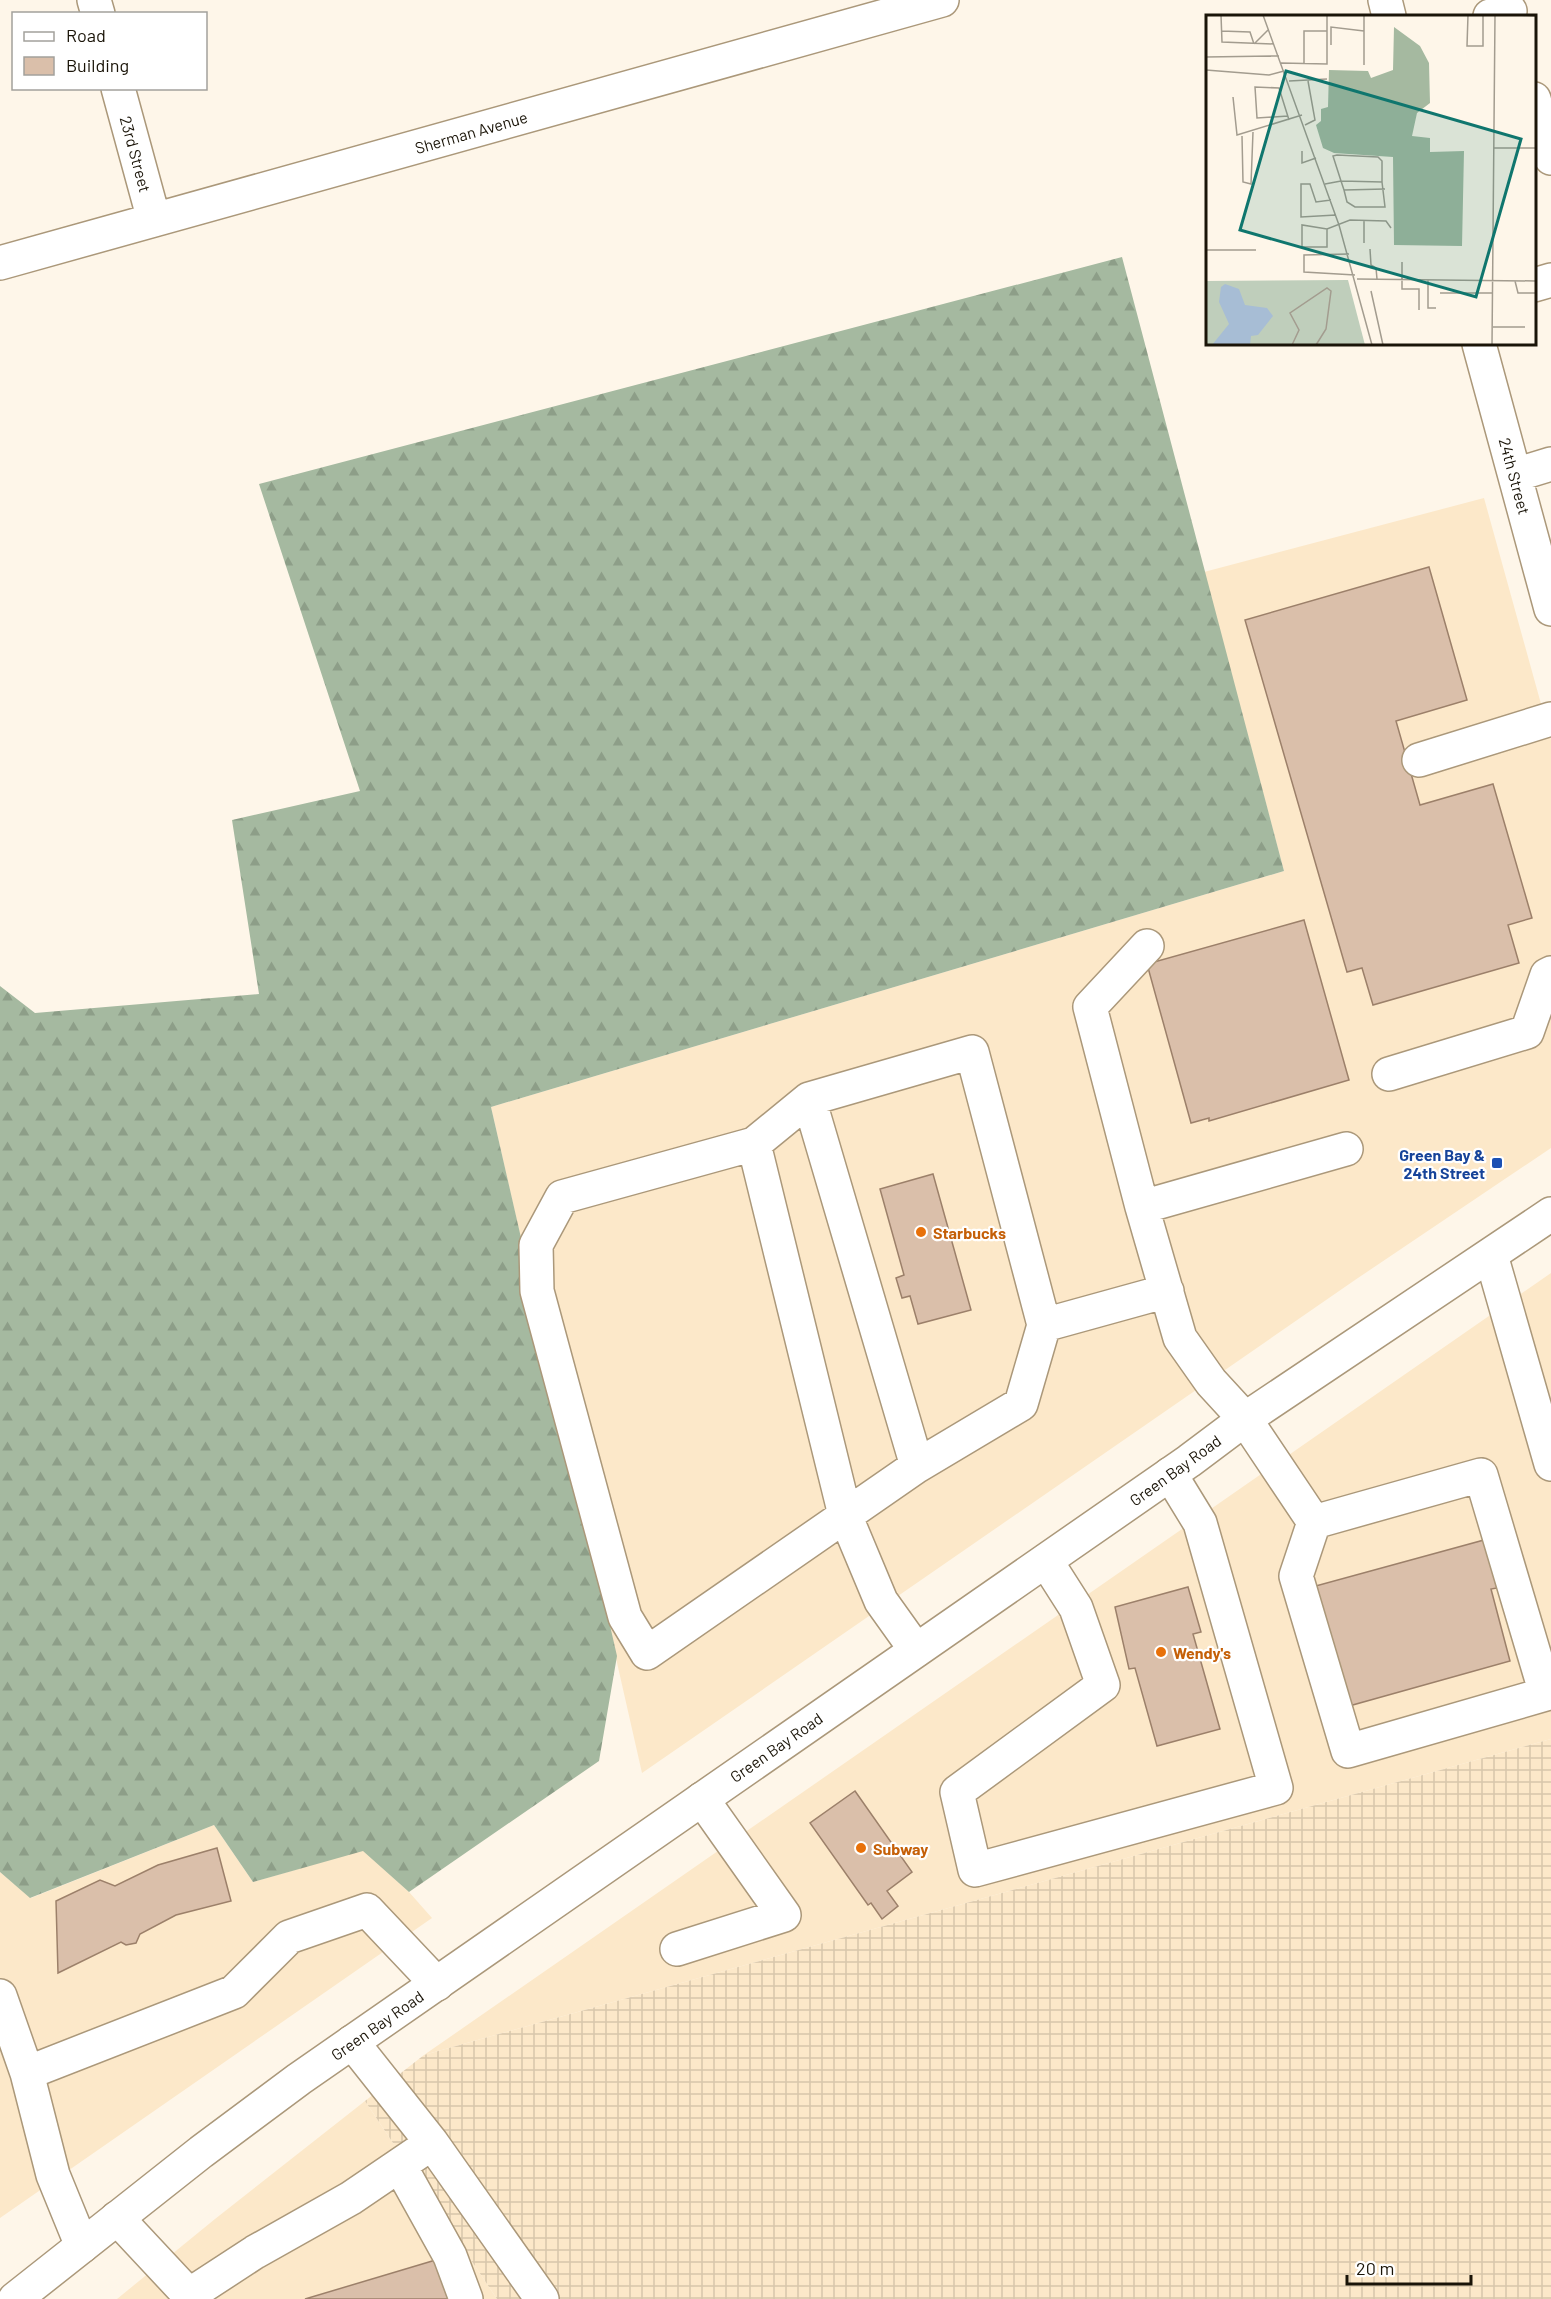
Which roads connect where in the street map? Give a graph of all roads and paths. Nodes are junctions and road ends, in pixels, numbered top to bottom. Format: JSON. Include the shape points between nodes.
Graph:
{"nodes":[{"id":1,"x":942,"y":0,"type":"edge"},
{"id":2,"x":1385,"y":0,"type":"edge"},
{"id":3,"x":1389,"y":15,"type":"edge"},
{"id":4,"x":119,"y":90,"type":"edge"},
{"id":5,"x":154,"y":220,"type":"junction"},
{"id":6,"x":0,"y":263,"type":"edge"},
{"id":7,"x":1551,"y":280,"type":"edge"},
{"id":8,"x":1536,"y":284,"type":"edge"},
{"id":9,"x":1479,"y":345,"type":"edge"},
{"id":10,"x":1551,"y":464,"type":"edge"},
{"id":11,"x":1515,"y":475,"type":"junction"},
{"id":12,"x":1551,"y":609,"type":"edge"},
{"id":13,"x":1551,"y":719,"type":"edge"},
{"id":14,"x":1419,"y":760,"type":"dead end"},
{"id":15,"x":1147,"y":946,"type":"dead end"},
{"id":16,"x":1551,"y":973,"type":"edge"},
{"id":17,"x":1389,"y":1074,"type":"dead end"},
{"id":18,"x":809,"y":1099,"type":"junction"},
{"id":19,"x":754,"y":1144,"type":"junction"},
{"id":20,"x":1346,"y":1149,"type":"dead end"},
{"id":21,"x":1142,"y":1207,"type":"junction"},
{"id":22,"x":1551,"y":1214,"type":"edge"},
{"id":23,"x":1491,"y":1255,"type":"junction"},
{"id":24,"x":1167,"y":1291,"type":"junction"},
{"id":25,"x":1044,"y":1325,"type":"junction"},
{"id":26,"x":1245,"y":1419,"type":"junction"},
{"id":27,"x":1551,"y":1464,"type":"edge"},
{"id":28,"x":917,"y":1466,"type":"junction"},
{"id":29,"x":1170,"y":1474,"type":"junction"},
{"id":30,"x":845,"y":1515,"type":"junction"},
{"id":31,"x":1314,"y":1521,"type":"junction"},
{"id":32,"x":1046,"y":1561,"type":"junction"},
{"id":33,"x":916,"y":1650,"type":"junction"},
{"id":34,"x":702,"y":1798,"type":"junction"},
{"id":35,"x":677,"y":1949,"type":"dead end"},
{"id":36,"x":437,"y":1984,"type":"junction"},
{"id":37,"x":0,"y":1996,"type":"edge"},
{"id":38,"x":352,"y":2042,"type":"junction"},
{"id":39,"x":27,"y":2073,"type":"junction"},
{"id":40,"x":432,"y":2143,"type":"junction"},
{"id":41,"x":400,"y":2166,"type":"junction"},
{"id":42,"x":117,"y":2218,"type":"junction"},
{"id":43,"x":82,"y":2246,"type":"junction"},
{"id":44,"x":187,"y":2297,"type":"edge"},
{"id":45,"x":15,"y":2299,"type":"edge"},
{"id":46,"x":466,"y":2299,"type":"edge"},
{"id":47,"x":542,"y":2299,"type":"edge"}],
"edges":[{"from":1,"to":5,"type":"main road","name":"Sherman Avenue"},
{"from":2,"to":3,"type":"main road"},
{"from":4,"to":5,"type":"main road","name":"23rd Street"},
{"from":5,"to":6,"type":"main road","name":"Sherman Avenue"},
{"from":7,"to":8,"type":"main road"},
{"from":9,"to":11,"type":"main road","name":"24th Street"},
{"from":10,"to":11,"type":"main road"},
{"from":11,"to":12,"type":"main road","name":"24th Street"},
{"from":13,"to":14,"type":"main road"},
{"from":15,"to":21,"type":"main road","via":[[1090,1007]]},
{"from":16,"to":17,"type":"main road","via":[[1527,1032]]},
{"from":18,"to":19,"type":"main road"},
{"from":18,"to":25,"type":"main road","via":[[972,1052]]},
{"from":18,"to":28,"type":"main road"},
{"from":19,"to":30,"type":"main road"},
{"from":19,"to":30,"type":"main road","via":[[562,1197],[536,1245],[537,1291],[625,1617],[647,1653]]},
{"from":20,"to":21,"type":"main road"},
{"from":21,"to":24,"type":"main road"},
{"from":22,"to":23,"type":"main road","name":"Green Bay Road"},
{"from":23,"to":26,"type":"main road","name":"Green Bay Road"},
{"from":23,"to":27,"type":"main road"},
{"from":24,"to":25,"type":"main road"},
{"from":24,"to":26,"type":"main road","via":[[1180,1338],[1210,1382]]},
{"from":25,"to":28,"type":"main road","via":[[1021,1404]]},
{"from":26,"to":29,"type":"main road","name":"Green Bay Road"},
{"from":26,"to":31,"type":"main road"},
{"from":28,"to":30,"type":"main road"},
{"from":29,"to":32,"type":"main road","name":"Green Bay Road"},
{"from":29,"to":32,"type":"main road","via":[[1200,1523],[1275,1788],[975,1869],[957,1792],[1103,1685],[1076,1608]]},
{"from":30,"to":33,"type":"main road","via":[[881,1601]]},
{"from":31,"to":31,"type":"main road","via":[[1296,1576],[1348,1751],[1546,1694],[1481,1475]]},
{"from":32,"to":33,"type":"main road","name":"Green Bay Road"},
{"from":33,"to":34,"type":"main road","name":"Green Bay Road"},
{"from":34,"to":35,"type":"main road","via":[[784,1915]]},
{"from":34,"to":36,"type":"main road","name":"Green Bay Road"},
{"from":36,"to":38,"type":"main road","name":"Green Bay Road"},
{"from":36,"to":39,"type":"main road","via":[[367,1910],[289,1936],[234,1992]]},
{"from":37,"to":39,"type":"main road"},
{"from":38,"to":40,"type":"main road"},
{"from":38,"to":42,"type":"main road","name":"Green Bay Road"},
{"from":39,"to":43,"type":"main road","via":[[53,2175]]},
{"from":40,"to":41,"type":"main road"},
{"from":40,"to":47,"type":"main road"},
{"from":41,"to":44,"type":"main road"},
{"from":41,"to":46,"type":"main road","via":[[450,2256]]},
{"from":42,"to":43,"type":"main road","name":"Green Bay Road"},
{"from":42,"to":44,"type":"main road"},
{"from":43,"to":45,"type":"main road","name":"Green Bay Road"}]}
